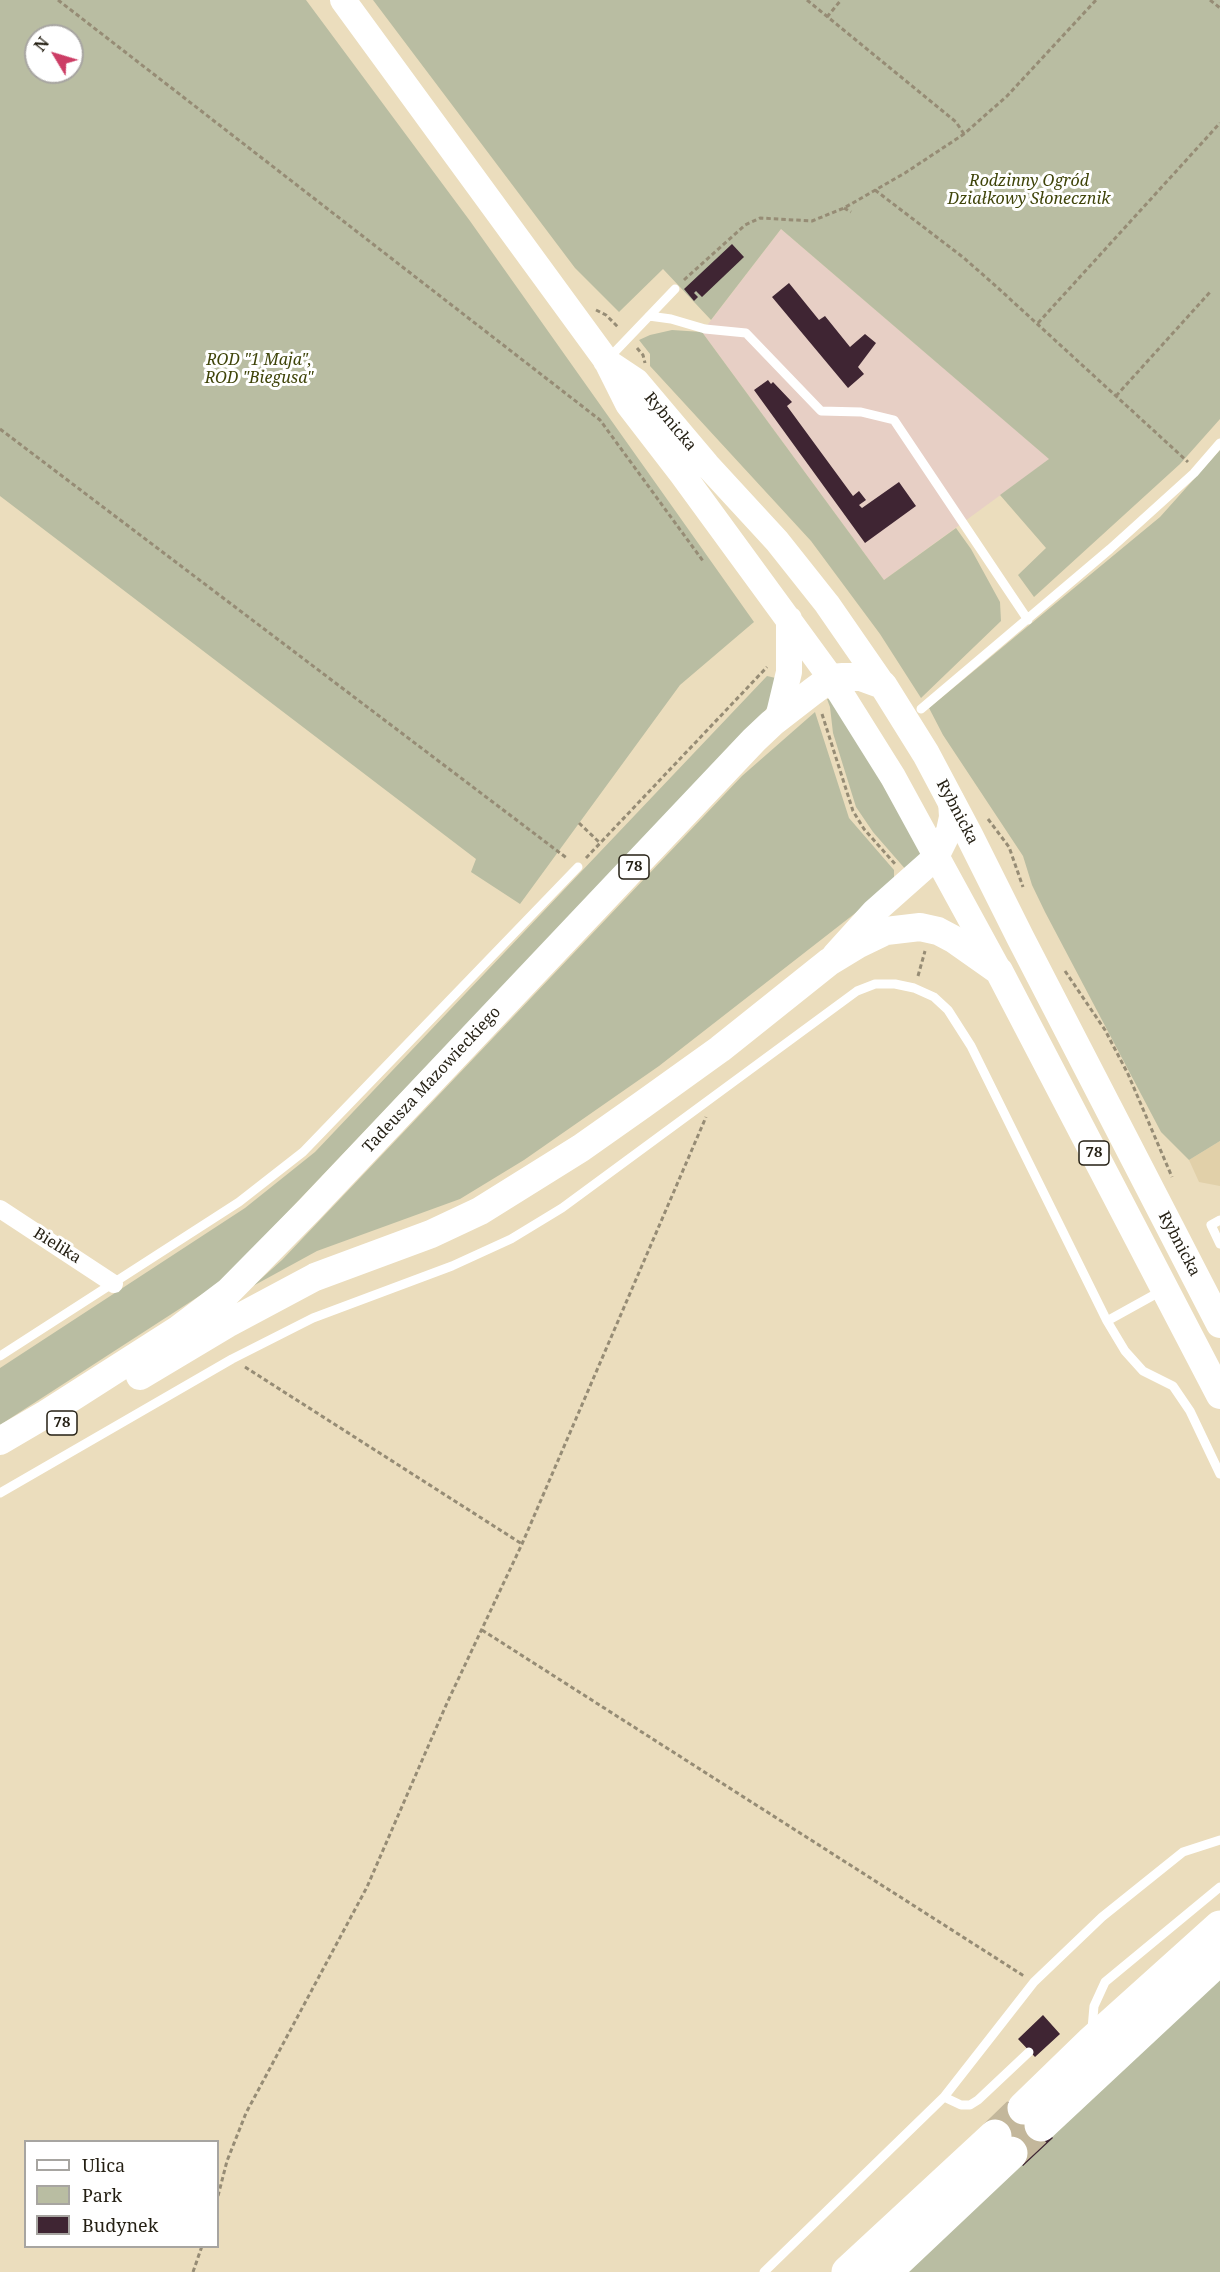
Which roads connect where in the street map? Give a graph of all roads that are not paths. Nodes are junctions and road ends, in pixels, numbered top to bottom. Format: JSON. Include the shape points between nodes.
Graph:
{"nodes":[{"id":1,"x":343,"y":0,"type":"edge"},
{"id":2,"x":675,"y":289,"type":"road end"},
{"id":3,"x":649,"y":316,"type":"junction"},
{"id":4,"x":606,"y":360,"type":"junction"},
{"id":5,"x":1220,"y":443,"type":"edge"},
{"id":6,"x":789,"y":619,"type":"junction"},
{"id":7,"x":1028,"y":620,"type":"junction"},
{"id":8,"x":831,"y":678,"type":"junction"},
{"id":9,"x":883,"y":685,"type":"junction"},
{"id":10,"x":921,"y":709,"type":"dead end"},
{"id":11,"x":778,"y":718,"type":"junction"},
{"id":12,"x":951,"y":800,"type":"junction"},
{"id":13,"x":936,"y":857,"type":"junction"},
{"id":14,"x":578,"y":867,"type":"road end"},
{"id":15,"x":830,"y":962,"type":"junction"},
{"id":16,"x":999,"y":971,"type":"junction"},
{"id":17,"x":0,"y":1209,"type":"edge"},
{"id":18,"x":1220,"y":1220,"type":"edge"},
{"id":19,"x":1220,"y":1244,"type":"edge"},
{"id":20,"x":114,"y":1284,"type":"junction"},
{"id":21,"x":1165,"y":1289,"type":"junction"},
{"id":22,"x":1107,"y":1321,"type":"junction"},
{"id":23,"x":1220,"y":1324,"type":"edge"},
{"id":24,"x":0,"y":1356,"type":"edge"},
{"id":25,"x":1220,"y":1395,"type":"edge"},
{"id":26,"x":0,"y":1441,"type":"edge"},
{"id":27,"x":0,"y":1458,"type":"edge"},
{"id":28,"x":1220,"y":1474,"type":"edge"},
{"id":29,"x":0,"y":1493,"type":"edge"},
{"id":30,"x":1220,"y":1840,"type":"edge"},
{"id":31,"x":1220,"y":1887,"type":"edge"},
{"id":32,"x":1220,"y":1927,"type":"edge"},
{"id":33,"x":1220,"y":1958,"type":"edge"},
{"id":34,"x":1092,"y":2043,"type":"junction"},
{"id":35,"x":1029,"y":2052,"type":"dead end"},
{"id":36,"x":944,"y":2097,"type":"junction"},
{"id":37,"x":764,"y":2272,"type":"edge"},
{"id":38,"x":848,"y":2272,"type":"edge"},
{"id":39,"x":885,"y":2272,"type":"edge"}],
"edges":[{"from":1,"to":4,"type":"main road","name":"Rybnicka"},
{"from":2,"to":3,"type":"lane"},
{"from":3,"to":4,"type":"lane"},
{"from":3,"to":7,"type":"lane","via":[[705,329],[746,333],[820,411],[861,412],[894,420]]},
{"from":4,"to":6,"type":"main road","name":"Rybnicka","via":[[628,404]]},
{"from":4,"to":9,"type":"main road","name":"Rybnicka","via":[[636,381],[777,541]]},
{"from":5,"to":7,"type":"lane","via":[[1198,470]]},
{"from":6,"to":8,"type":"main road","name":"Rybnicka"},
{"from":6,"to":11,"type":"main road","via":[[789,672]]},
{"from":7,"to":10,"type":"lane"},
{"from":8,"to":9,"type":"main road","via":[[853,676]]},
{"from":8,"to":11,"type":"main road","name":"Tadeusza Mazowieckiego","number":"78"},
{"from":8,"to":13,"type":"main road","name":"Rybnicka","via":[[874,744]]},
{"from":9,"to":12,"type":"main road","name":"Rybnicka","number":"78"},
{"from":11,"to":26,"type":"main road","name":"Tadeusza Mazowieckiego","number":"78","via":[[228,1292],[179,1329]]},
{"from":12,"to":13,"type":"main road","via":[[949,831]]},
{"from":12,"to":23,"type":"main road","name":"Rybnicka","number":"78"},
{"from":13,"to":15,"type":"main road","via":[[874,912]]},
{"from":13,"to":16,"type":"main road","name":"Rybnicka"},
{"from":14,"to":20,"type":"lane","via":[[303,1152],[239,1202]]},
{"from":15,"to":16,"type":"main road","number":"78","via":[[886,932],[920,927],[956,939]]},
{"from":15,"to":27,"type":"main road","number":"78","via":[[691,1070],[512,1193],[431,1234],[315,1277],[227,1324]]},
{"from":16,"to":21,"type":"main road","name":"Rybnicka","number":"78"},
{"from":17,"to":20,"type":"street","name":"Bielika"},
{"from":18,"to":19,"type":"lane","via":[[1210,1226]]},
{"from":20,"to":24,"type":"lane"},
{"from":21,"to":22,"type":"lane"},
{"from":21,"to":25,"type":"main road","number":"78"},
{"from":22,"to":28,"type":"lane","via":[[1143,1371],[1173,1386],[1190,1411]]},
{"from":22,"to":29,"type":"lane","via":[[971,1046],[948,1010],[914,988],[875,984],[857,991],[562,1208],[511,1239],[452,1266],[313,1318],[232,1359]]},
{"from":30,"to":36,"type":"lane","via":[[1183,1852],[1102,1917],[1034,1982]]},
{"from":31,"to":34,"type":"lane","via":[[1106,1982],[1094,2007]]},
{"from":32,"to":34,"type":"highway"},
{"from":33,"to":34,"type":"highway","via":[[1033,2116]]},
{"from":35,"to":36,"type":"lane","via":[[970,2105]]},
{"from":36,"to":37,"type":"lane"},
{"from":38,"to":39,"type":"highway","via":[[1003,2145]]}]}
